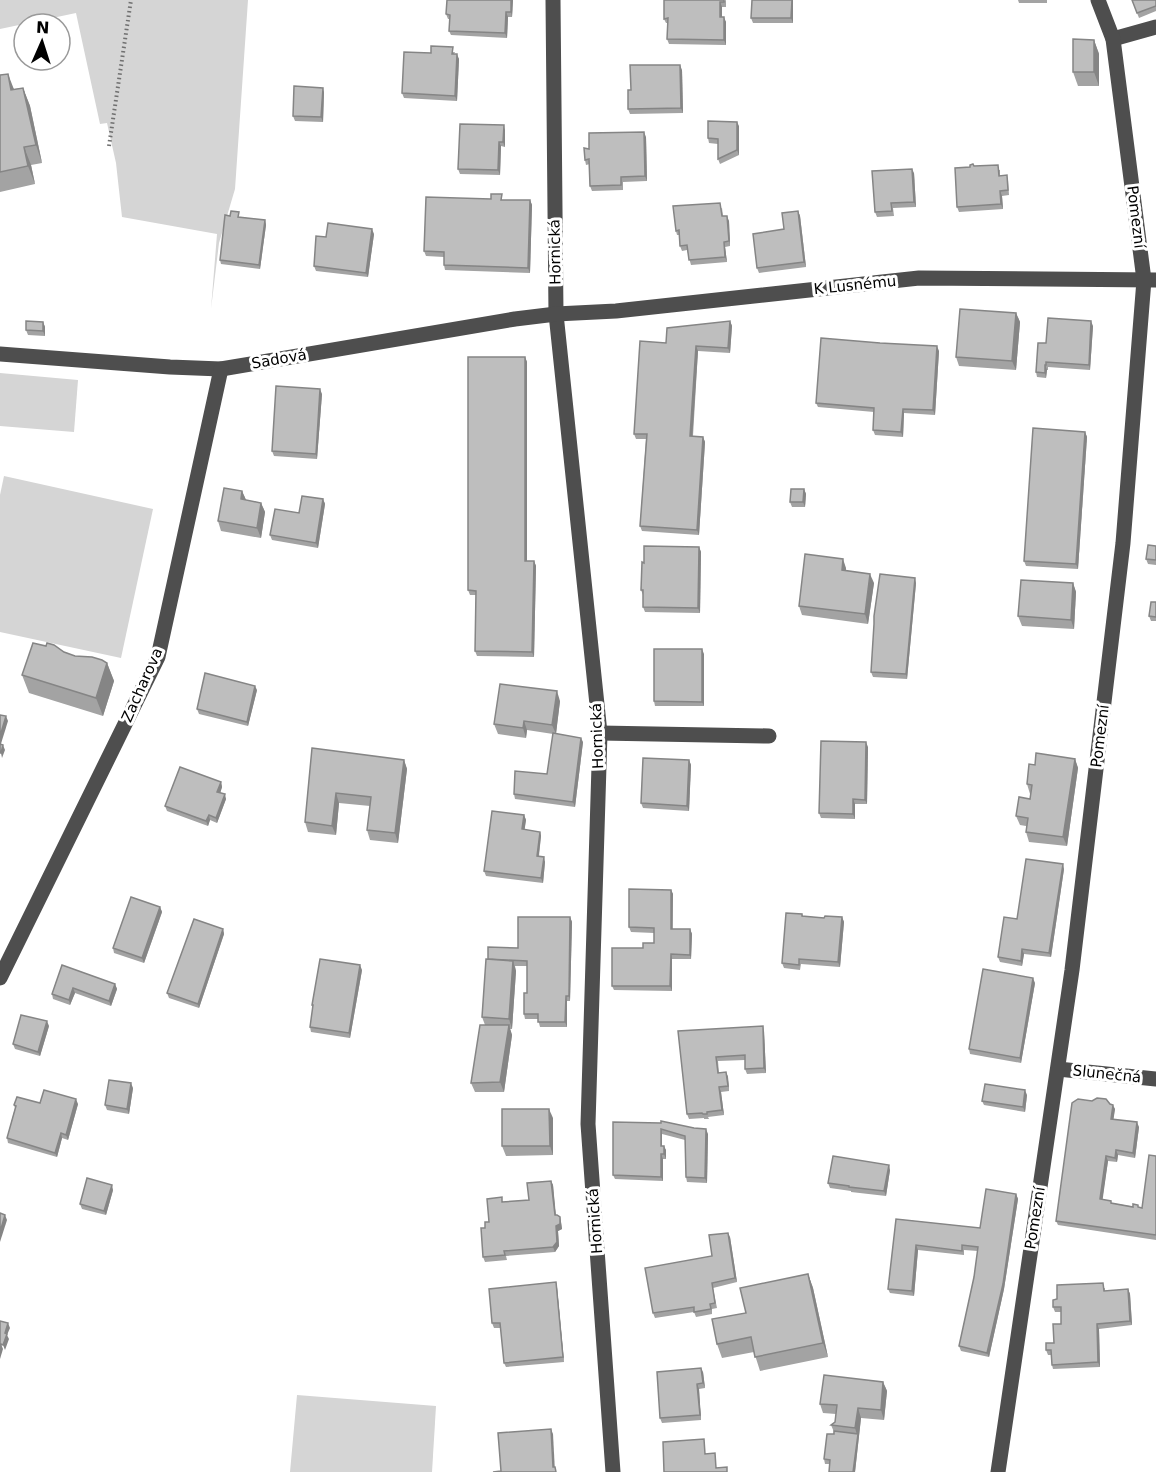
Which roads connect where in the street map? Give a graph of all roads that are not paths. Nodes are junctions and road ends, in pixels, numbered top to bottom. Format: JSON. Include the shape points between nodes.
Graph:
{"nodes":[{"id":1,"x":553,"y":0,"type":"edge"},
{"id":2,"x":1098,"y":0,"type":"edge"},
{"id":3,"x":1156,"y":27,"type":"edge"},
{"id":4,"x":1113,"y":39,"type":"junction"},
{"id":5,"x":1150,"y":280,"type":"edge"},
{"id":6,"x":556,"y":315,"type":"junction"},
{"id":7,"x":0,"y":354,"type":"edge"},
{"id":8,"x":221,"y":369,"type":"junction"},
{"id":9,"x":600,"y":733,"type":"junction"},
{"id":10,"x":769,"y":736,"type":"dead end"},
{"id":11,"x":0,"y":978,"type":"edge"},
{"id":12,"x":1058,"y":1068,"type":"junction"},
{"id":13,"x":1156,"y":1079,"type":"edge"},
{"id":14,"x":614,"y":1472,"type":"edge"},
{"id":15,"x":998,"y":1472,"type":"edge"}],
"edges":[{"from":1,"to":6,"type":"street","name":"Hornická"},
{"from":2,"to":4,"type":"street","name":"Pomezní"},
{"from":3,"to":4,"type":"street"},
{"from":4,"to":5,"type":"street","name":"Pomezní"},
{"from":5,"to":6,"type":"street","name":"K Lusnému","via":[[919,278]]},
{"from":5,"to":12,"type":"street","name":"Pomezní","via":[[1123,543]]},
{"from":6,"to":8,"type":"street","name":"Sadová"},
{"from":6,"to":9,"type":"street","name":"Hornická"},
{"from":7,"to":8,"type":"street","name":"Sadová"},
{"from":8,"to":11,"type":"street","name":"Zacharova","via":[[158,657]]},
{"from":9,"to":10,"type":"street"},
{"from":9,"to":14,"type":"street","name":"Hornická","via":[[588,1124]]},
{"from":12,"to":13,"type":"street","name":"Slunečná"},
{"from":12,"to":15,"type":"street","name":"Pomezní"}]}
